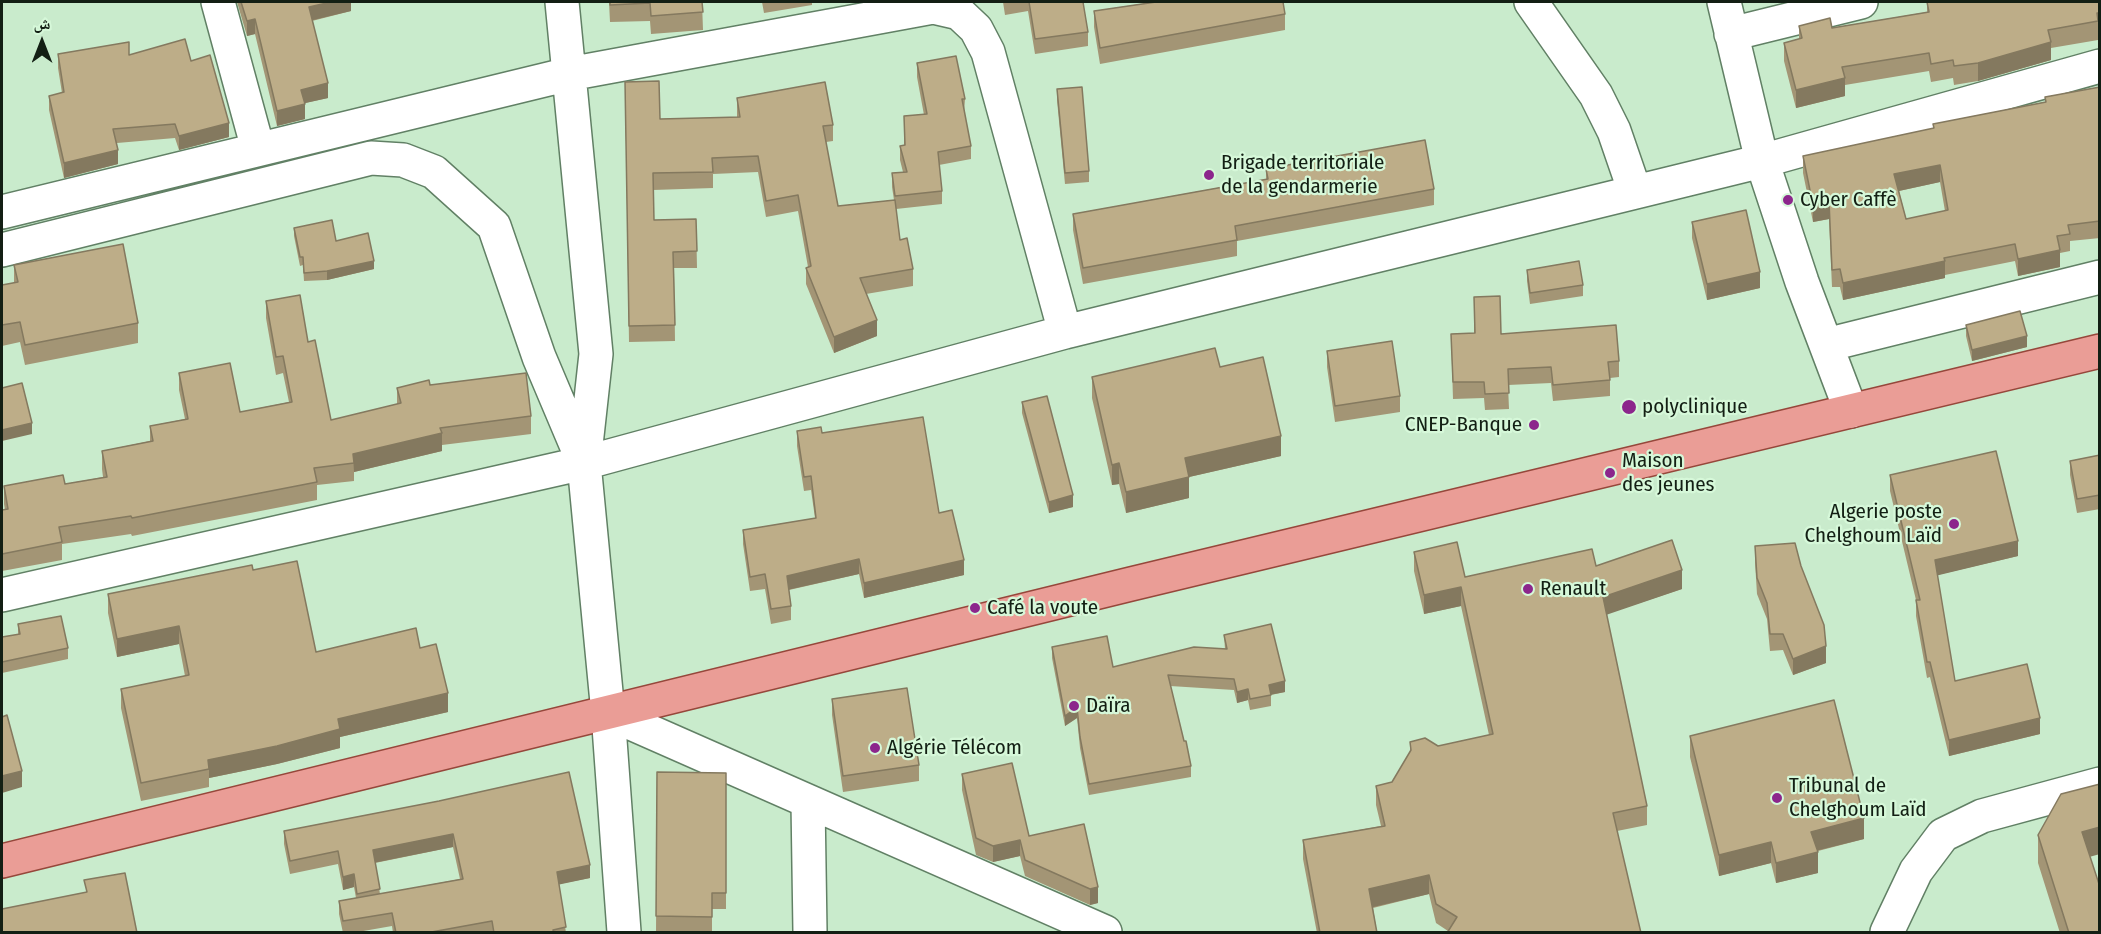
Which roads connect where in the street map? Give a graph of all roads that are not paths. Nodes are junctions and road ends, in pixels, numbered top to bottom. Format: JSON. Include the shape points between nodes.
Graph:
{"nodes":[{"id":1,"x":218,"y":2,"type":"edge"},
{"id":2,"x":562,"y":2,"type":"edge"},
{"id":3,"x":1531,"y":2,"type":"edge"},
{"id":4,"x":1725,"y":2,"type":"edge"},
{"id":5,"x":1861,"y":2,"type":"edge"},
{"id":6,"x":1731,"y":34,"type":"junction"},
{"id":7,"x":2100,"y":66,"type":"edge"},
{"id":8,"x":569,"y":74,"type":"junction"},
{"id":9,"x":258,"y":149,"type":"junction"},
{"id":10,"x":1762,"y":161,"type":"junction"},
{"id":11,"x":1635,"y":192,"type":"junction"},
{"id":12,"x":2,"y":212,"type":"edge"},
{"id":13,"x":2,"y":250,"type":"edge"},
{"id":14,"x":2100,"y":277,"type":"edge"},
{"id":15,"x":1065,"y":332,"type":"junction"},
{"id":16,"x":1826,"y":345,"type":"junction"},
{"id":17,"x":2100,"y":351,"type":"edge"},
{"id":18,"x":596,"y":354,"type":"junction"},
{"id":19,"x":539,"y":357,"type":"junction"},
{"id":20,"x":1851,"y":411,"type":"junction"},
{"id":21,"x":584,"y":463,"type":"junction"},
{"id":22,"x":2,"y":594,"type":"edge"},
{"id":23,"x":608,"y":713,"type":"junction"},
{"id":24,"x":2100,"y":784,"type":"edge"},
{"id":25,"x":808,"y":802,"type":"junction"},
{"id":26,"x":2,"y":861,"type":"edge"},
{"id":27,"x":624,"y":933,"type":"edge"},
{"id":28,"x":810,"y":933,"type":"edge"},
{"id":29,"x":1105,"y":933,"type":"edge"},
{"id":30,"x":1887,"y":933,"type":"edge"}],
"edges":[{"from":1,"to":9,"type":"street"},
{"from":2,"to":8,"type":"street"},
{"from":3,"to":11,"type":"street","via":[[1596,95],[1614,131]]},
{"from":4,"to":6,"type":"street"},
{"from":5,"to":6,"type":"street"},
{"from":6,"to":10,"type":"street"},
{"from":7,"to":10,"type":"street"},
{"from":8,"to":9,"type":"street"},
{"from":8,"to":15,"type":"street","via":[[933,7],[960,13],[976,29],[988,51]]},
{"from":8,"to":18,"type":"street"},
{"from":9,"to":12,"type":"street"},
{"from":10,"to":11,"type":"street"},
{"from":10,"to":16,"type":"street"},
{"from":11,"to":15,"type":"street"},
{"from":13,"to":19,"type":"street","via":[[371,158],[403,159],[434,172],[494,225]]},
{"from":14,"to":16,"type":"street"},
{"from":15,"to":21,"type":"street"},
{"from":16,"to":20,"type":"street"},
{"from":17,"to":20,"type":"main road"},
{"from":18,"to":19,"type":"street","via":[[587,363],[573,368],[557,366]]},
{"from":18,"to":21,"type":"street"},
{"from":19,"to":21,"type":"street"},
{"from":20,"to":23,"type":"main road"},
{"from":21,"to":22,"type":"street"},
{"from":21,"to":23,"type":"street"},
{"from":23,"to":25,"type":"street"},
{"from":23,"to":26,"type":"main road"},
{"from":23,"to":27,"type":"street"},
{"from":24,"to":30,"type":"street","via":[[1982,816],[1943,835],[1916,871]]},
{"from":25,"to":28,"type":"street"},
{"from":25,"to":29,"type":"street"}]}
